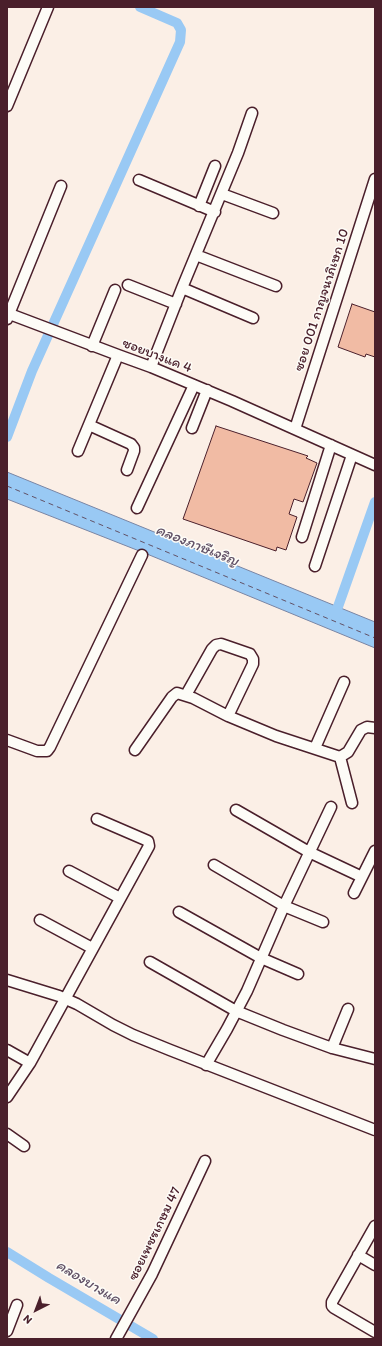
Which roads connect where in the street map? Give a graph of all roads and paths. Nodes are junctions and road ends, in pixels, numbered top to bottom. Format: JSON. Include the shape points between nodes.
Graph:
{"nodes":[{"id":1,"x":48,"y":7,"type":"edge"},
{"id":2,"x":7,"y":106,"type":"edge"},
{"id":3,"x":252,"y":113,"type":"dead end"},
{"id":4,"x":215,"y":166,"type":"dead end"},
{"id":5,"x":375,"y":179,"type":"edge"},
{"id":6,"x":138,"y":180,"type":"dead end"},
{"id":7,"x":61,"y":186,"type":"dead end"},
{"id":8,"x":222,"y":194,"type":"junction"},
{"id":9,"x":199,"y":206,"type":"junction"},
{"id":10,"x":214,"y":212,"type":"junction"},
{"id":11,"x":273,"y":213,"type":"dead end"},
{"id":12,"x":196,"y":255,"type":"junction"},
{"id":13,"x":128,"y":285,"type":"dead end"},
{"id":14,"x":276,"y":286,"type":"dead end"},
{"id":15,"x":182,"y":288,"type":"junction"},
{"id":16,"x":115,"y":290,"type":"dead end"},
{"id":17,"x":176,"y":304,"type":"junction"},
{"id":18,"x":8,"y":315,"type":"edge"},
{"id":19,"x":253,"y":318,"type":"dead end"},
{"id":20,"x":92,"y":346,"type":"junction"},
{"id":21,"x":118,"y":356,"type":"junction"},
{"id":22,"x":151,"y":367,"type":"junction"},
{"id":23,"x":194,"y":385,"type":"junction"},
{"id":24,"x":207,"y":390,"type":"junction"},
{"id":25,"x":89,"y":425,"type":"junction"},
{"id":26,"x":192,"y":428,"type":"dead end"},
{"id":27,"x":295,"y":429,"type":"junction"},
{"id":28,"x":331,"y":445,"type":"junction"},
{"id":29,"x":78,"y":451,"type":"dead end"},
{"id":30,"x":352,"y":455,"type":"junction"},
{"id":31,"x":375,"y":465,"type":"edge"},
{"id":32,"x":127,"y":470,"type":"dead end"},
{"id":33,"x":137,"y":508,"type":"dead end"},
{"id":34,"x":302,"y":537,"type":"dead end"},
{"id":35,"x":142,"y":555,"type":"dead end"},
{"id":36,"x":315,"y":566,"type":"dead end"},
{"id":37,"x":344,"y":682,"type":"dead end"},
{"id":38,"x":186,"y":695,"type":"junction"},
{"id":39,"x":228,"y":716,"type":"junction"},
{"id":40,"x":375,"y":728,"type":"edge"},
{"id":41,"x":7,"y":740,"type":"edge"},
{"id":42,"x":315,"y":748,"type":"junction"},
{"id":43,"x":135,"y":750,"type":"dead end"},
{"id":44,"x":340,"y":757,"type":"junction"},
{"id":45,"x":352,"y":803,"type":"dead end"},
{"id":46,"x":331,"y":807,"type":"dead end"},
{"id":47,"x":236,"y":810,"type":"dead end"},
{"id":48,"x":97,"y":819,"type":"dead end"},
{"id":49,"x":375,"y":851,"type":"edge"},
{"id":50,"x":309,"y":852,"type":"junction"},
{"id":51,"x":214,"y":866,"type":"dead end"},
{"id":52,"x":69,"y":871,"type":"dead end"},
{"id":53,"x":362,"y":877,"type":"junction"},
{"id":54,"x":354,"y":893,"type":"dead end"},
{"id":55,"x":120,"y":898,"type":"junction"},
{"id":56,"x":284,"y":906,"type":"junction"},
{"id":57,"x":179,"y":912,"type":"dead end"},
{"id":58,"x":40,"y":920,"type":"dead end"},
{"id":59,"x":323,"y":922,"type":"dead end"},
{"id":60,"x":92,"y":948,"type":"junction"},
{"id":61,"x":261,"y":958,"type":"junction"},
{"id":62,"x":150,"y":962,"type":"dead end"},
{"id":63,"x":298,"y":974,"type":"dead end"},
{"id":64,"x":7,"y":980,"type":"edge"},
{"id":65,"x":65,"y":999,"type":"junction"},
{"id":66,"x":348,"y":1009,"type":"dead end"},
{"id":67,"x":236,"y":1011,"type":"junction"},
{"id":68,"x":332,"y":1048,"type":"junction"},
{"id":69,"x":7,"y":1050,"type":"edge"},
{"id":70,"x":375,"y":1059,"type":"edge"},
{"id":71,"x":30,"y":1063,"type":"junction"},
{"id":72,"x":206,"y":1065,"type":"junction"},
{"id":73,"x":7,"y":1097,"type":"edge"},
{"id":74,"x":375,"y":1130,"type":"edge"},
{"id":75,"x":7,"y":1134,"type":"edge"},
{"id":76,"x":24,"y":1146,"type":"dead end"},
{"id":77,"x":205,"y":1161,"type":"dead end"},
{"id":78,"x":375,"y":1226,"type":"edge"},
{"id":79,"x":358,"y":1255,"type":"junction"},
{"id":80,"x":375,"y":1265,"type":"edge"},
{"id":81,"x":17,"y":1305,"type":"dead end"},
{"id":82,"x":7,"y":1332,"type":"edge"},
{"id":83,"x":375,"y":1332,"type":"edge"},
{"id":84,"x":116,"y":1339,"type":"edge"}],
"edges":[{"from":1,"to":2,"type":"street"},
{"from":3,"to":8,"type":"street"},
{"from":4,"to":9,"type":"street"},
{"from":5,"to":27,"type":"street","name":"ซอย 001 กาญจนาภิเษก 10"},
{"from":6,"to":9,"type":"street"},
{"from":7,"to":18,"type":"street"},
{"from":8,"to":10,"type":"street"},
{"from":8,"to":11,"type":"street"},
{"from":9,"to":10,"type":"street"},
{"from":10,"to":12,"type":"street"},
{"from":12,"to":14,"type":"street"},
{"from":12,"to":15,"type":"street"},
{"from":13,"to":17,"type":"street"},
{"from":15,"to":17,"type":"street"},
{"from":15,"to":19,"type":"street"},
{"from":16,"to":20,"type":"street"},
{"from":17,"to":22,"type":"street"},
{"from":18,"to":20,"type":"street","name":"ซอยบางแค 4"},
{"from":20,"to":21,"type":"street","name":"ซอยบางแค 4"},
{"from":21,"to":22,"type":"street","name":"ซอยบางแค 4"},
{"from":21,"to":25,"type":"street"},
{"from":22,"to":23,"type":"street","name":"ซอยบางแค 4"},
{"from":23,"to":24,"type":"street","name":"ซอยบางแค 4"},
{"from":23,"to":33,"type":"street"},
{"from":24,"to":26,"type":"street"},
{"from":24,"to":27,"type":"street","name":"ซอยบางแค 4"},
{"from":25,"to":29,"type":"street"},
{"from":25,"to":32,"type":"street","via":[[131,444],[134,451]]},
{"from":27,"to":28,"type":"street","name":"ซอยบางแค 4"},
{"from":28,"to":30,"type":"street","name":"ซอยบางแค 4"},
{"from":28,"to":34,"type":"street"},
{"from":30,"to":31,"type":"street","name":"ซอยบางแค 4"},
{"from":30,"to":36,"type":"street"},
{"from":35,"to":41,"type":"street","via":[[50,747],[46,751],[37,751]]},
{"from":37,"to":42,"type":"street"},
{"from":38,"to":39,"type":"street"},
{"from":38,"to":39,"type":"street","via":[[216,645],[221,644],[250,654],[253,664]]},
{"from":38,"to":43,"type":"street","via":[[177,693],[172,696]]},
{"from":39,"to":42,"type":"street","via":[[276,736]]},
{"from":40,"to":44,"type":"street","via":[[367,726],[361,730],[348,752]]},
{"from":42,"to":44,"type":"street"},
{"from":44,"to":45,"type":"street"},
{"from":46,"to":50,"type":"street"},
{"from":47,"to":50,"type":"street"},
{"from":48,"to":55,"type":"street","via":[[148,841],[149,846]]},
{"from":49,"to":53,"type":"street"},
{"from":50,"to":53,"type":"street"},
{"from":50,"to":56,"type":"street"},
{"from":51,"to":56,"type":"street"},
{"from":52,"to":55,"type":"street"},
{"from":53,"to":54,"type":"street"},
{"from":55,"to":60,"type":"street"},
{"from":56,"to":59,"type":"street"},
{"from":56,"to":61,"type":"street"},
{"from":57,"to":61,"type":"street"},
{"from":58,"to":60,"type":"street"},
{"from":60,"to":65,"type":"street"},
{"from":61,"to":63,"type":"street"},
{"from":61,"to":67,"type":"street"},
{"from":62,"to":67,"type":"street"},
{"from":64,"to":65,"type":"street"},
{"from":65,"to":71,"type":"street"},
{"from":65,"to":72,"type":"street","via":[[133,1035]]},
{"from":66,"to":68,"type":"street"},
{"from":67,"to":68,"type":"street"},
{"from":67,"to":72,"type":"street"},
{"from":68,"to":70,"type":"street"},
{"from":69,"to":71,"type":"street"},
{"from":71,"to":73,"type":"street"},
{"from":72,"to":74,"type":"street"},
{"from":75,"to":76,"type":"street"},
{"from":77,"to":84,"type":"street","name":"ซอยเพชรเกษม 47","via":[[152,1274]]},
{"from":78,"to":79,"type":"street"},
{"from":79,"to":80,"type":"street"},
{"from":79,"to":83,"type":"street","via":[[332,1306]]},
{"from":81,"to":82,"type":"street"}]}
